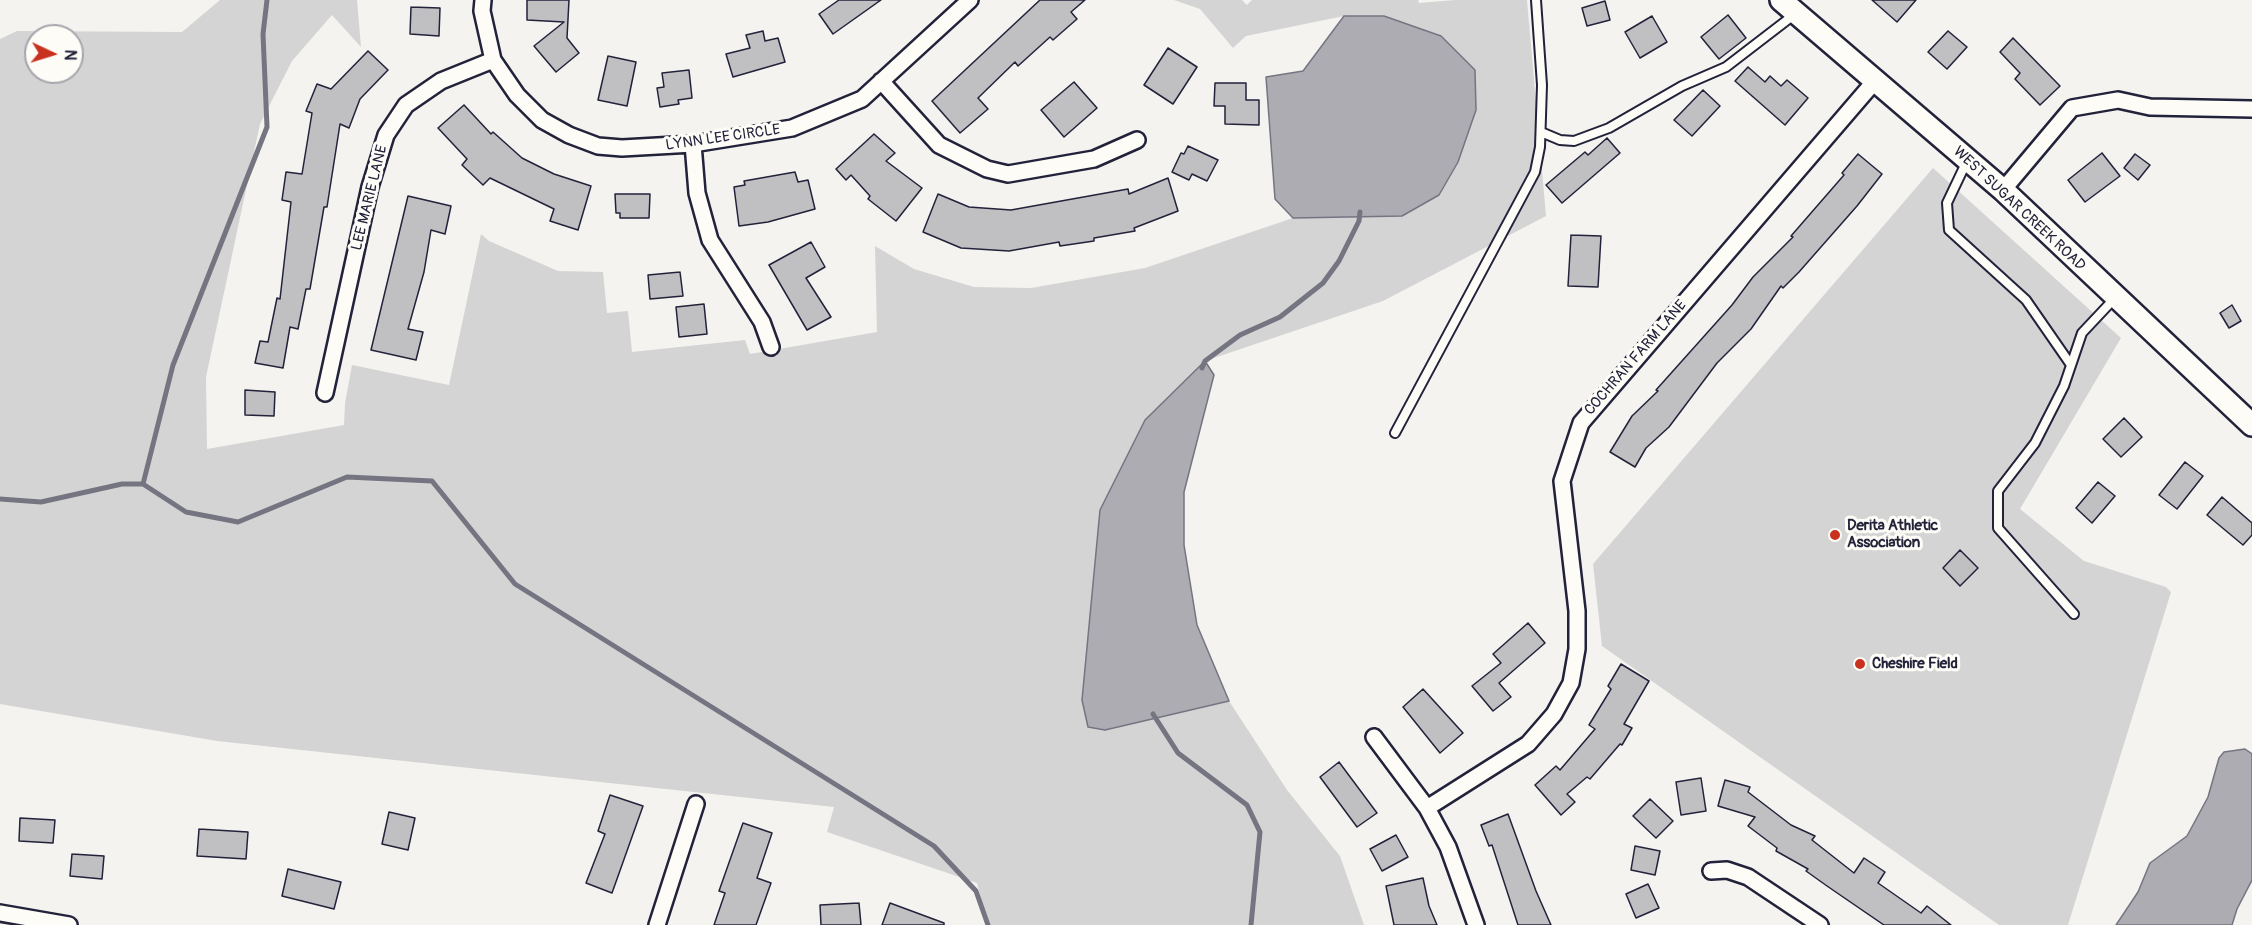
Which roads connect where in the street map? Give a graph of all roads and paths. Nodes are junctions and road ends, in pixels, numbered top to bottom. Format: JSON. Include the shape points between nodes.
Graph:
{"nodes":[{"id":1,"x":483,"y":0,"type":"edge"},
{"id":2,"x":970,"y":0,"type":"edge"},
{"id":3,"x":1536,"y":0,"type":"edge"},
{"id":4,"x":1789,"y":7,"type":"edge"},
{"id":5,"x":493,"y":60,"type":"junction"},
{"id":6,"x":881,"y":81,"type":"junction"},
{"id":7,"x":1874,"y":81,"type":"junction"},
{"id":8,"x":2252,"y":109,"type":"edge"},
{"id":9,"x":1541,"y":132,"type":"junction"},
{"id":10,"x":1137,"y":140,"type":"dead end"},
{"id":11,"x":693,"y":144,"type":"junction"},
{"id":12,"x":1968,"y":161,"type":"junction"},
{"id":13,"x":2002,"y":190,"type":"junction"},
{"id":14,"x":2115,"y":298,"type":"junction"},
{"id":15,"x":771,"y":347,"type":"dead end"},
{"id":16,"x":2071,"y":365,"type":"junction"},
{"id":17,"x":325,"y":393,"type":"dead end"},
{"id":18,"x":2252,"y":425,"type":"edge"},
{"id":19,"x":1395,"y":433,"type":"dead end"},
{"id":20,"x":2074,"y":614,"type":"dead end"},
{"id":21,"x":1374,"y":736,"type":"dead end"},
{"id":22,"x":696,"y":804,"type":"dead end"},
{"id":23,"x":1427,"y":808,"type":"junction"},
{"id":24,"x":1711,"y":871,"type":"dead end"},
{"id":25,"x":0,"y":913,"type":"edge"},
{"id":26,"x":69,"y":925,"type":"edge"},
{"id":27,"x":657,"y":925,"type":"edge"},
{"id":28,"x":1476,"y":925,"type":"edge"},
{"id":29,"x":1820,"y":925,"type":"edge"}],
"edges":[{"from":1,"to":5,"type":"street","name":"LYNN LEE CIRCLE"},
{"from":2,"to":6,"type":"street","name":"LYNN LEE CIRCLE"},
{"from":3,"to":9,"type":"lane"},
{"from":4,"to":7,"type":"main road","name":"WEST SUGAR CREEK ROAD"},
{"from":4,"to":9,"type":"lane","via":[[1726,67],[1682,86],[1609,128],[1574,141]]},
{"from":5,"to":11,"type":"street","name":"LYNN LEE CIRCLE","via":[[517,95],[542,120],[569,135],[598,146],[622,148]]},
{"from":5,"to":17,"type":"street","name":"LEE MARIE LANE","via":[[441,81],[406,105],[386,135],[370,187]]},
{"from":6,"to":10,"type":"street","via":[[939,145],[1008,174],[1094,159]]},
{"from":6,"to":11,"type":"street","name":"LYNN LEE CIRCLE","via":[[862,99],[792,128]]},
{"from":7,"to":12,"type":"main road","name":"WEST SUGAR CREEK ROAD"},
{"from":7,"to":23,"type":"street","name":"COCHRAN FARM LANE","via":[[1581,423],[1562,482],[1577,611],[1577,649],[1571,683],[1554,714],[1528,744]]},
{"from":8,"to":13,"type":"street","via":[[2150,107],[2118,100],[2073,108]]},
{"from":9,"to":19,"type":"lane","via":[[1528,191]]},
{"from":11,"to":15,"type":"street","via":[[697,193],[710,240],[762,322]]},
{"from":12,"to":13,"type":"main road","name":"WEST SUGAR CREEK ROAD"},
{"from":12,"to":16,"type":"lane","via":[[1947,203],[1949,230],[2026,300]]},
{"from":13,"to":14,"type":"main road","name":"WEST SUGAR CREEK ROAD"},
{"from":14,"to":16,"type":"lane","via":[[2082,333]]},
{"from":14,"to":18,"type":"main road","name":"WEST SUGAR CREEK ROAD"},
{"from":16,"to":20,"type":"lane","via":[[2035,443],[1998,491],[1998,528]]},
{"from":21,"to":23,"type":"street"},
{"from":22,"to":27,"type":"street"},
{"from":23,"to":28,"type":"street","via":[[1448,847]]},
{"from":24,"to":29,"type":"street","via":[[1728,870],[1748,877]]},
{"from":25,"to":26,"type":"street"}]}
